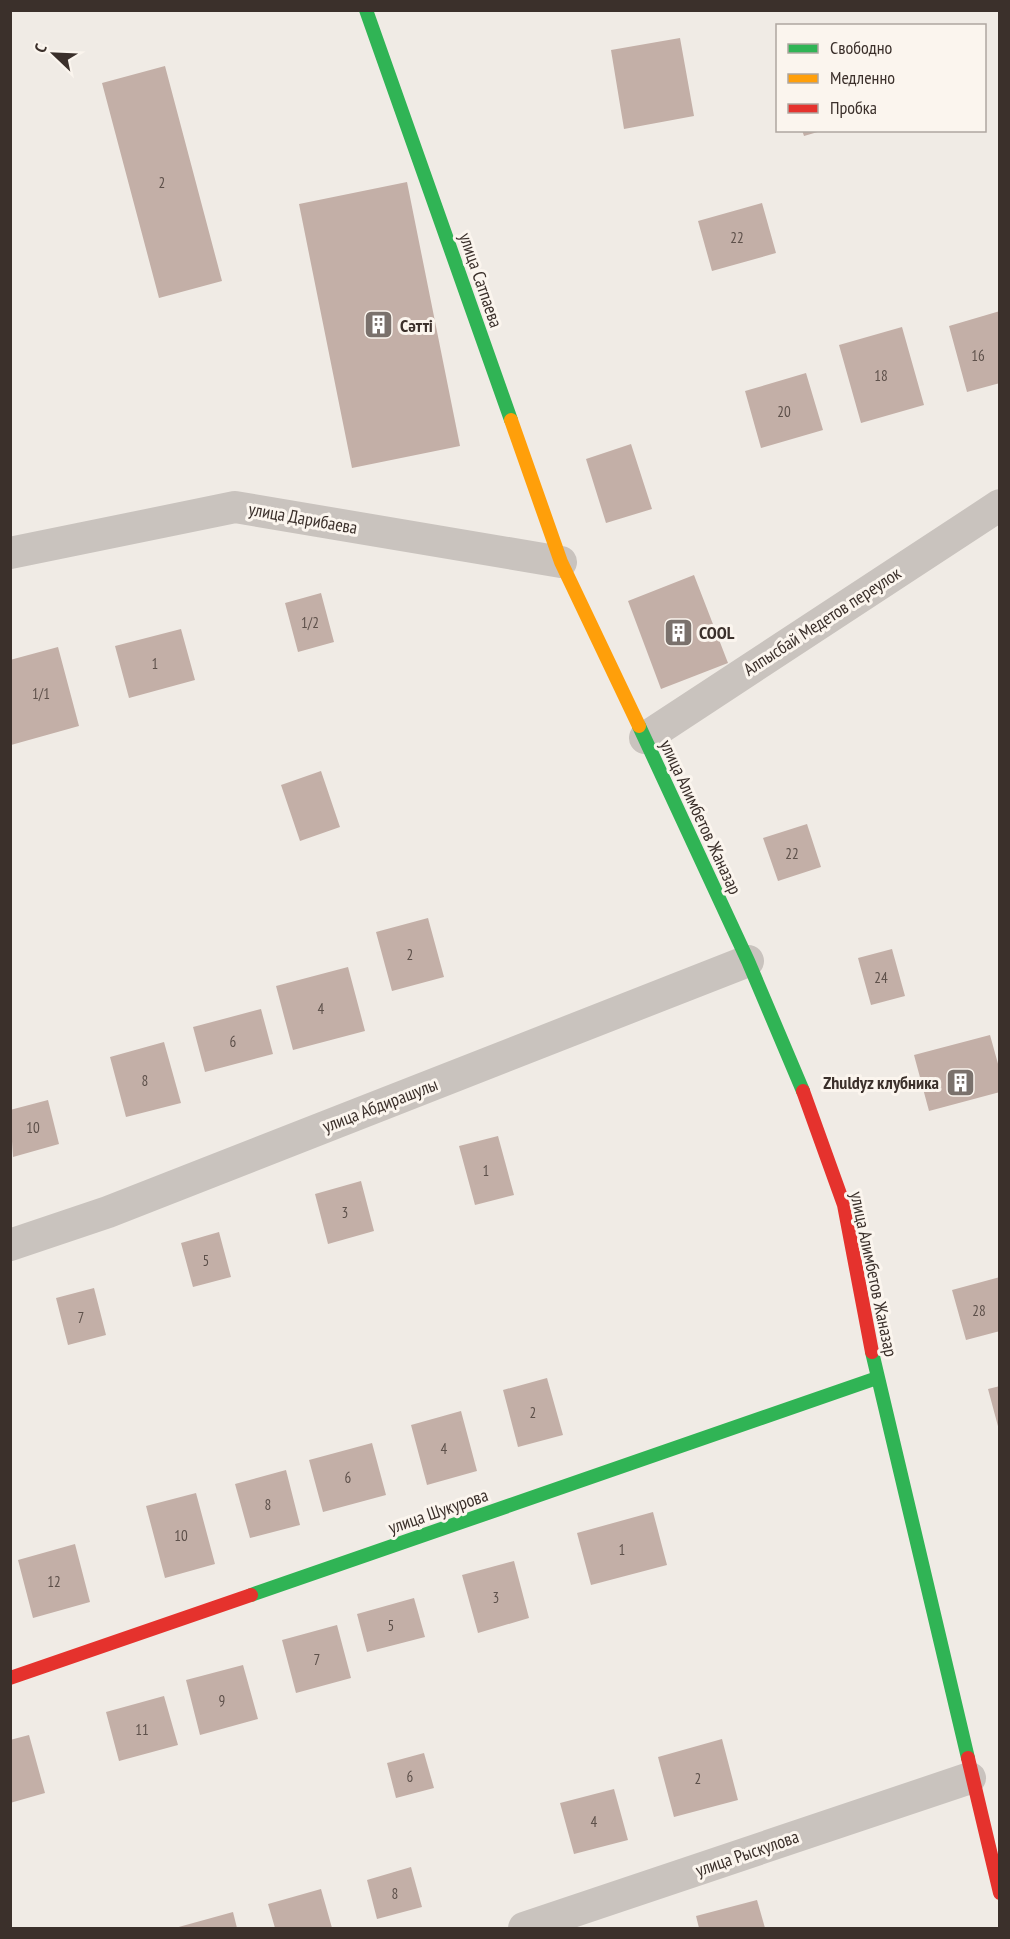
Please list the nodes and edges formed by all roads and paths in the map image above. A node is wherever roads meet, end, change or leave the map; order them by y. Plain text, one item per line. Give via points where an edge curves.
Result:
1 (366, 10) edge
2 (999, 505) edge
3 (10, 553) edge
4 (561, 562) junction
5 (645, 738) junction
6 (748, 961) junction
7 (10, 1245) edge
8 (877, 1378) junction
9 (10, 1678) edge
10 (970, 1778) junction
11 (999, 1893) edge
12 (524, 1929) edge

1 - 4 street, улица Сатпаева
2 - 5 street, Алпысбай Медетов переулок
3 - 4 street, улица Дарибаева via 235,507
4 - 5 street, улица Алимбетов Жаназар
5 - 6 street, улица Алимбетов Жаназар
6 - 7 street, улица Абдирашулы via 118,1208
6 - 8 street, улица Алимбетов Жаназар via 814,1118 843,1204
8 - 9 street, улица Шукурова
8 - 10 street, улица Алимбетов Жаназар
10 - 11 street, улица Алимбетов Жаназар
10 - 12 street, улица Рыскулова

